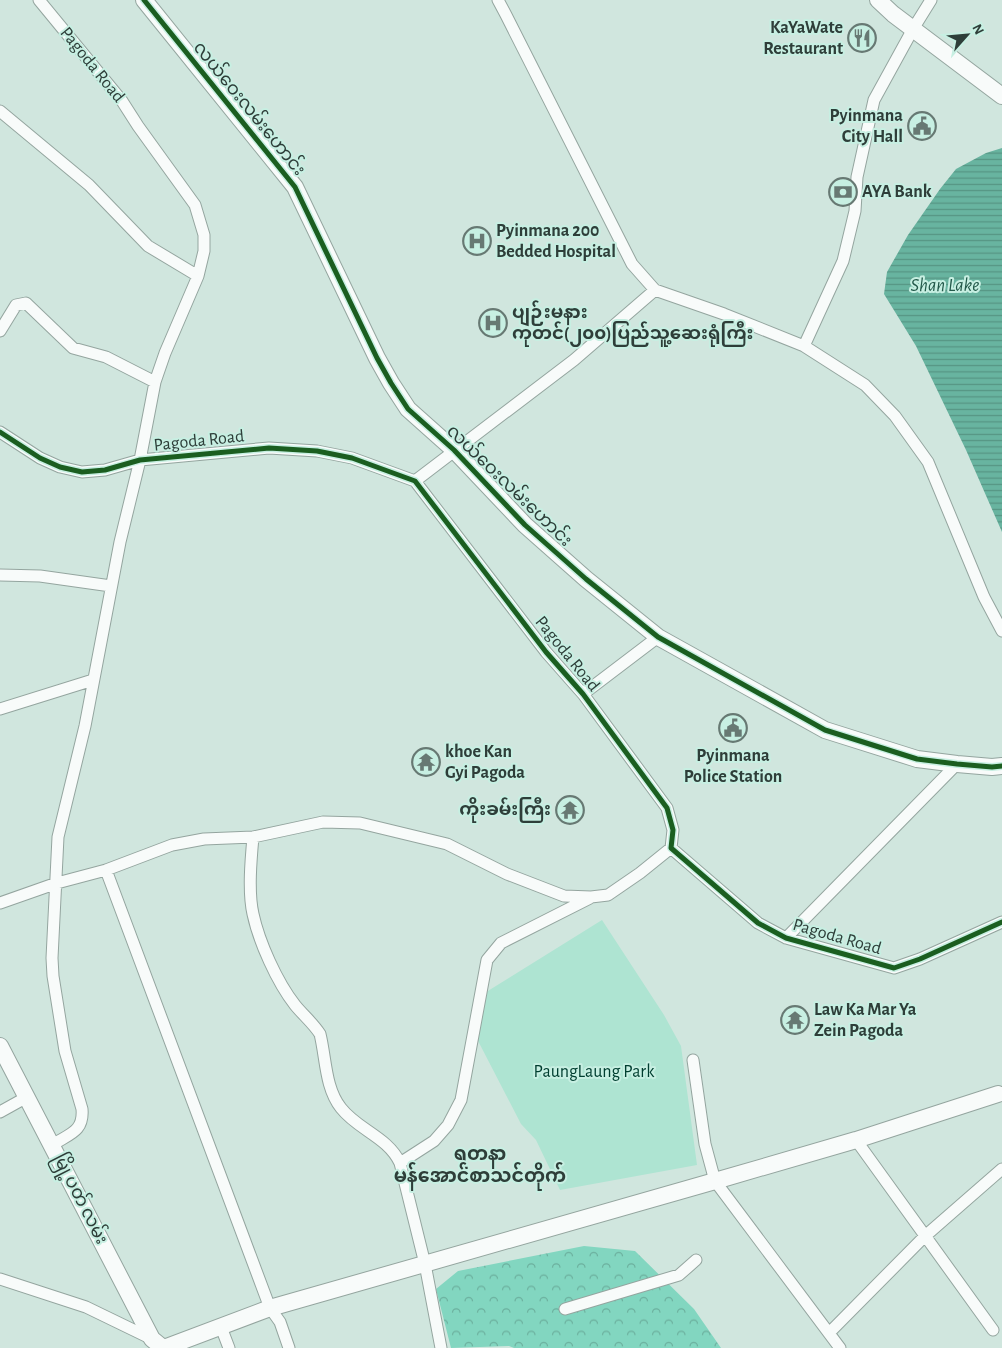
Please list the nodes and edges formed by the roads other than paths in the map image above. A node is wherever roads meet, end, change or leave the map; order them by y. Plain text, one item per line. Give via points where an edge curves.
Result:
1 (39, 0) edge
2 (144, 0) edge
3 (498, 0) edge
4 (878, 0) edge
5 (931, 0) edge
6 (913, 29) junction
7 (1002, 96) edge
8 (0, 111) edge
9 (198, 276) junction
10 (655, 290) junction
11 (0, 330) edge
12 (804, 346) junction
13 (155, 382) junction
14 (0, 432) edge
15 (454, 450) junction
16 (140, 460) junction
17 (415, 482) junction
18 (0, 575) edge
19 (111, 586) junction
20 (1002, 631) edge
21 (658, 637) junction
22 (93, 680) junction
23 (583, 694) junction
24 (0, 709) edge
25 (957, 764) junction
26 (1002, 766) edge
27 (253, 837) junction
28 (671, 848) junction
29 (106, 870) junction
30 (57, 883) junction
31 (590, 897) junction
32 (0, 903) edge
33 (1002, 922) edge
34 (786, 938) junction
35 (0, 1046) edge
36 (693, 1060) dead end
37 (1001, 1093) edge
38 (27, 1098) junction
39 (0, 1112) edge
40 (856, 1140) junction
41 (52, 1144) junction
42 (400, 1163) junction
43 (1002, 1169) edge
44 (715, 1181) junction
45 (924, 1237) junction
46 (696, 1260) dead end
47 (425, 1264) junction
48 (0, 1279) edge
49 (270, 1308) junction
50 (565, 1309) dead end
51 (222, 1327) junction
52 (993, 1330) dead end
53 (829, 1333) junction
54 (159, 1345) edge
55 (229, 1348) edge
56 (289, 1348) edge
57 (441, 1348) edge
58 (840, 1348) edge

1 - 9 street, Pagoda Road via 122,101 196,205 204,235
2 - 15 street, လယ်ဝေးလမ်းဟောင်း via 295,187 391,383 408,409
3 - 10 street via 632,264
4 - 6 street
5 - 6 street
6 - 7 street
6 - 12 street via 874,100 857,177 855,212 843,261
8 - 9 street via 89,185 148,246
9 - 13 street
10 - 12 street
10 - 15 street via 574,360
11 - 13 street via 16,305 26,303 73,348 106,357
12 - 20 street via 865,385 895,416 928,462 984,597
13 - 16 street
14 - 16 street, Pagoda Road via 40,458 82,472 105,470
15 - 17 street
15 - 21 street, လယ်ဝေးလမ်းဟောင်း via 525,525
16 - 17 street, Pagoda Road via 269,448 317,451 352,458
16 - 19 street
17 - 23 street, Pagoda Road via 546,652
18 - 19 street via 40,576
19 - 22 street
21 - 23 street
21 - 25 street, လယ်ဝေးလမ်းဟောင်း via 825,730 917,759
22 - 24 street
22 - 30 street via 58,837
23 - 28 street, Pagoda Road via 668,808 673,830
25 - 26 street, လယ်ဝေးလမ်းဟောင်း
25 - 34 street
27 - 29 street via 204,839 172,845
27 - 31 street via 324,822 360,823 447,844 507,874 564,896
27 - 42 street via 250,863 252,913 264,948 295,1005 320,1034 332,1091 340,1107 392,1148
28 - 31 street via 608,895
28 - 34 street, Pagoda Road via 758,923
29 - 30 street
29 - 49 street
30 - 32 street
30 - 41 street via 53,976 65,1052 83,1118 81,1125
31 - 42 street via 501,943 488,960 460,1100 448,1125 434,1141
33 - 34 street, Pagoda Road via 894,968
35 - 38 street, မြို့ပတ် လမ်း
36 - 44 street via 705,1144
37 - 40 street
38 - 39 street
38 - 41 street, မြို့ပတ် လမ်း
40 - 44 street
40 - 45 street
41 - 54 street, မြို့ပတ် လမ်း
42 - 47 street
43 - 45 street
44 - 47 street
44 - 53 street
45 - 52 street
45 - 53 street
46 - 50 street via 679,1275
47 - 49 street
47 - 57 street
48 - 54 street via 86,1307
49 - 51 street
49 - 56 street via 280,1322
51 - 54 street
51 - 55 street
53 - 58 street

